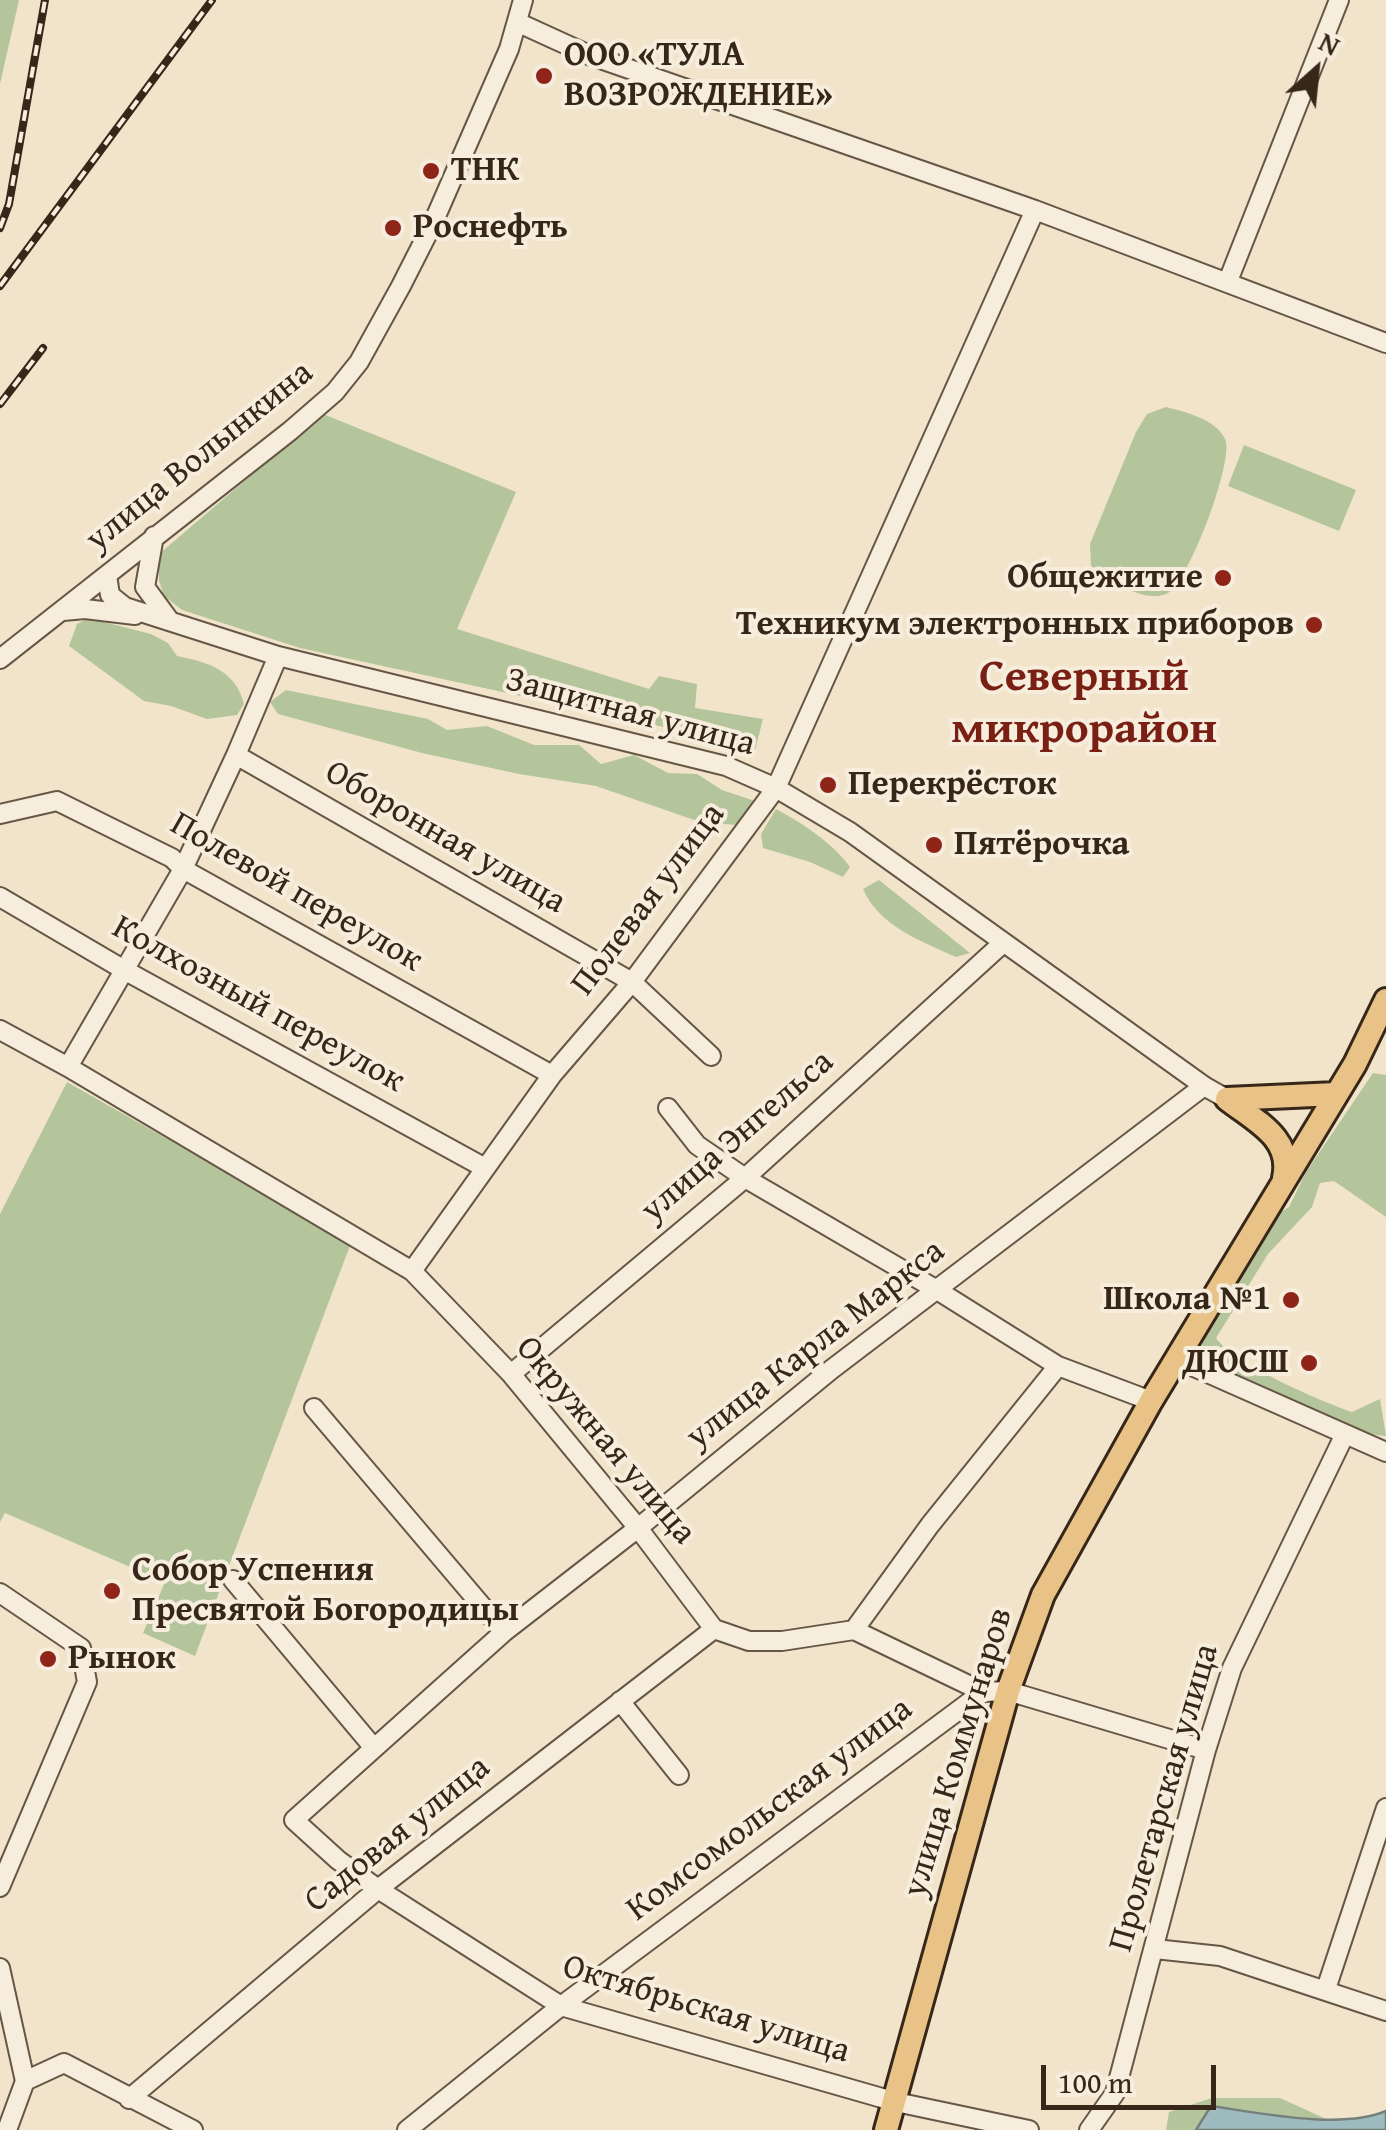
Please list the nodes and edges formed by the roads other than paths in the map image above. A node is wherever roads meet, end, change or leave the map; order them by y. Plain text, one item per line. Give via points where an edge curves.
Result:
1 (523, 0) edge
2 (1339, 0) edge
3 (519, 24) junction
4 (1035, 210) junction
5 (1228, 281) junction
6 (1386, 343) edge
7 (154, 536) junction
8 (112, 572) junction
9 (146, 587) junction
10 (63, 610) junction
11 (170, 621) junction
12 (278, 656) junction
13 (0, 659) edge
14 (236, 755) junction
15 (776, 788) junction
16 (0, 814) edge
17 (183, 869) junction
18 (0, 897) edge
19 (1003, 942) junction
20 (126, 972) junction
21 (632, 982) junction
22 (1386, 1000) edge
23 (0, 1030) edge
24 (710, 1056) dead end
25 (68, 1067) junction
26 (552, 1075) junction
27 (1204, 1086) junction
28 (1336, 1094) junction
29 (1269, 1097) junction
30 (1227, 1100) junction
31 (668, 1108) dead end
32 (1310, 1137) junction
33 (1277, 1138) junction
34 (486, 1168) junction
35 (745, 1178) junction
36 (1284, 1181) junction
37 (412, 1272) junction
38 (937, 1290) junction
39 (1176, 1360) junction
40 (1058, 1366) junction
41 (510, 1374) junction
42 (1151, 1401) junction
43 (314, 1408) dead end
44 (1346, 1434) junction
45 (1386, 1452) edge
46 (638, 1528) junction
47 (233, 1580) dead end
48 (0, 1594) edge
49 (714, 1628) junction
50 (854, 1630) junction
51 (504, 1632) junction
52 (1008, 1691) junction
53 (983, 1692) junction
54 (620, 1701) junction
55 (374, 1748) junction
56 (1206, 1750) junction
57 (678, 1775) dead end
58 (1386, 1808) edge
59 (294, 1820) joint
60 (0, 1887) edge
61 (378, 1889) junction
62 (1156, 1949) junction
63 (0, 1968) edge
64 (1326, 1989) junction
65 (561, 2006) junction
66 (1386, 2011) edge
67 (24, 2081) junction
68 (129, 2099) junction
69 (896, 2102) junction
70 (7, 2130) edge
71 (193, 2130) edge
72 (408, 2130) edge
73 (886, 2130) edge
74 (1029, 2130) edge
75 (1089, 2130) edge

1 - 3 street, улица Волынкина
2 - 5 street
3 - 4 street via 589,56
3 - 7 street, улица Волынкина via 433,224 359,362 290,432
4 - 5 street
4 - 15 street, Полевая улица
5 - 6 street
7 - 8 street, улица Волынкина
7 - 9 street
8 - 9 street
8 - 10 street, улица Волынкина
8 - 11 street via 110,595 125,607
9 - 11 street
10 - 11 street
10 - 13 street, улица Волынкина
11 - 12 street, Защитная улица
12 - 14 street
12 - 15 street, Защитная улица via 726,766
14 - 17 street
14 - 21 street, Оборонная улица
15 - 19 street, Защитная улица via 850,832
15 - 21 street, Полевая улица
16 - 17 street, Полевой переулок via 57,801
17 - 20 street
17 - 26 street, Полевой переулок
18 - 20 street, Колхозный переулок
19 - 27 street, Защитная улица
19 - 35 street, улица Энгельса
20 - 25 street
20 - 34 street, Колхозный переулок
21 - 24 street, Оборонная улица
21 - 26 street, Полевая улица
22 - 28 main road, улица Коммунаров
23 - 25 street, Окружная улица
25 - 37 street, Окружная улица
26 - 34 street, Полевая улица
27 - 30 street, Защитная улица
27 - 38 street, улица Карла Маркса
28 - 29 main road
28 - 32 main road, улица Коммунаров
29 - 30 main road
29 - 32 main road via 1300,1110
30 - 33 main road
31 - 35 street via 697,1145
32 - 33 main road
32 - 36 main road, улица Коммунаров
33 - 36 main road via 1286,1155
34 - 37 street, Полевая улица
35 - 38 street
35 - 41 street, улица Энгельса
36 - 39 main road, улица Коммунаров
37 - 41 street, Окружная улица
38 - 40 street
38 - 46 street, улица Карла Маркса
39 - 42 main road, улица Коммунаров
39 - 44 street
40 - 42 street
40 - 50 street
41 - 46 street, Окружная улица
42 - 52 main road, улица Коммунаров via 1043,1595
43 - 51 street
44 - 45 street
44 - 56 street, Пролетарская улица via 1232,1668
46 - 49 street, Окружная улица
46 - 51 street, улица Карла Маркса
47 - 55 street
48 - 60 street via 81,1648 87,1682
49 - 50 street via 749,1641
49 - 54 street, Садовая улица
50 - 53 street
51 - 55 street, улица Карла Маркса
52 - 53 street
52 - 56 street
52 - 69 main road, улица Коммунаров
53 - 65 street, Комсомольская улица
54 - 57 street
54 - 61 street, Садовая улица
55 - 59 street, улица Карла Маркса
56 - 62 street, Пролетарская улица
58 - 64 street
59 - 61 street, Октябрьская улица
61 - 65 street, Октябрьская улица
61 - 68 street, Садовая улица
62 - 64 street via 1220,1956
62 - 75 street, Пролетарская улица via 1114,2093
63 - 67 street
64 - 66 street
65 - 69 street, Октябрьская улица
65 - 72 street, Комсомольская улица
67 - 68 street via 64,2064
67 - 70 street
68 - 71 street
69 - 73 main road, улица Коммунаров
69 - 74 street, Октябрьская улица

